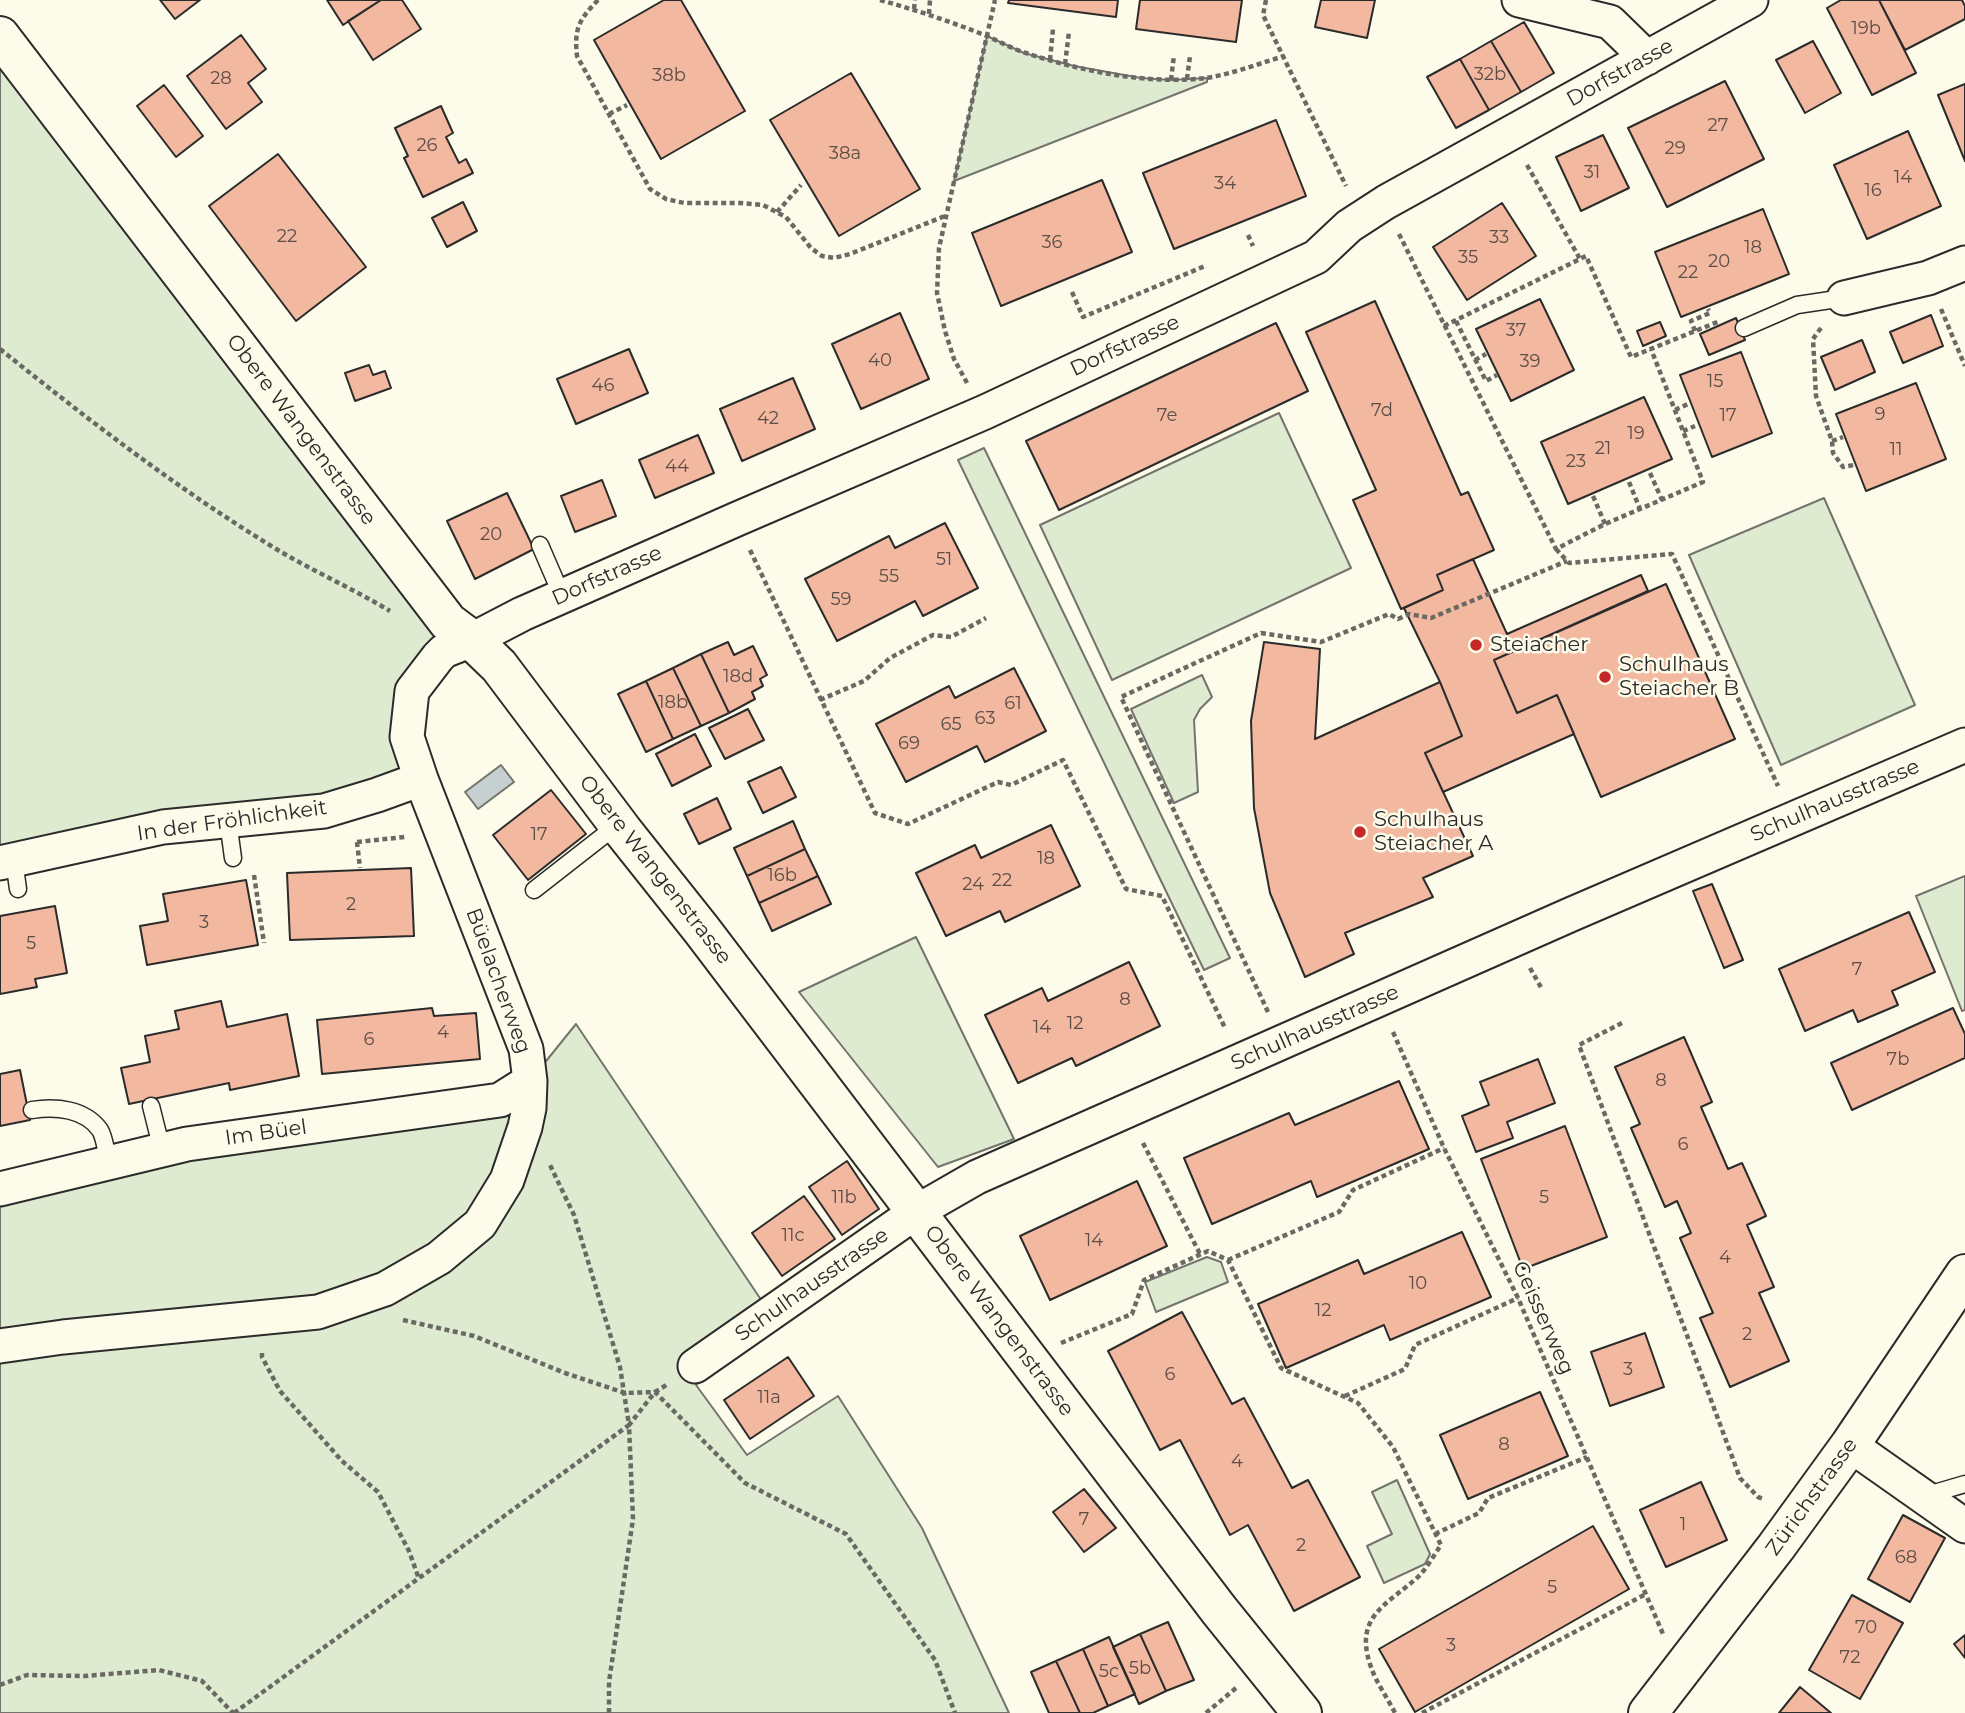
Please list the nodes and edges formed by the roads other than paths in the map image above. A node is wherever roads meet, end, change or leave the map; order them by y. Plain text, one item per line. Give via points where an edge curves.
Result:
1 (1519, 0) edge
2 (1751, 0) edge
3 (0, 36) edge
4 (1647, 58) junction
5 (1965, 263) edge
6 (1844, 298) joint
7 (1744, 328) dead end
8 (540, 545) dead end
9 (562, 596) junction
10 (458, 645) junction
11 (1965, 745) edge
12 (421, 779) junction
13 (228, 821) junction
14 (620, 826) junction
15 (233, 858) dead end
16 (10, 871) edge
17 (534, 890) dead end
18 (530, 1081) junction
19 (151, 1106) dead end
20 (32, 1110) dead end
21 (162, 1150) junction
22 (109, 1163) junction
23 (0, 1189) edge
24 (916, 1212) junction
25 (1965, 1274) edge
26 (0, 1346) edge
27 (695, 1366) road end
28 (1850, 1445) junction
29 (1965, 1484) edge
30 (1924, 1496) junction
31 (1965, 1526) edge
32 (1302, 1713) edge
33 (1648, 1713) edge

1 - 4 street via 1610,22
2 - 4 street, Dorfstrasse
3 - 10 street, Obere Wangenstrasse via 448,622
4 - 9 street, Dorfstrasse via 1386,202 1349,226 1316,257 985,412
5 - 6 street via 1928,278
6 - 7 lane via 1797,305
8 - 9 lane
9 - 10 street, Dorfstrasse
10 - 12 street, Büelacherweg via 438,657 412,691 407,737
10 - 14 street, Obere Wangenstrasse via 499,666
11 - 24 street, Schulhausstrasse via 977,1177
12 - 13 street, In der Fröhlichkeit via 324,811
12 - 18 street, Büelacherweg via 526,1048
13 - 15 lane
13 - 16 street, In der Fröhlichkeit via 163,827
14 - 17 lane
14 - 24 street, Obere Wangenstrasse
18 - 21 street, Im Büel via 500,1100
18 - 26 street, Büelacherweg via 525,1127 507,1180 480,1224 439,1258 385,1289 318,1312
19 - 21 lane
20 - 22 lane via 67,1110 84,1116 101,1131
21 - 22 street, Im Büel
22 - 23 street, Im Büel
24 - 27 street, Schulhausstrasse
24 - 32 street, Obere Wangenstrasse
25 - 28 street, Zürichstrasse
28 - 30 street
28 - 33 street, Zürichstrasse
29 - 30 lane
30 - 31 street

